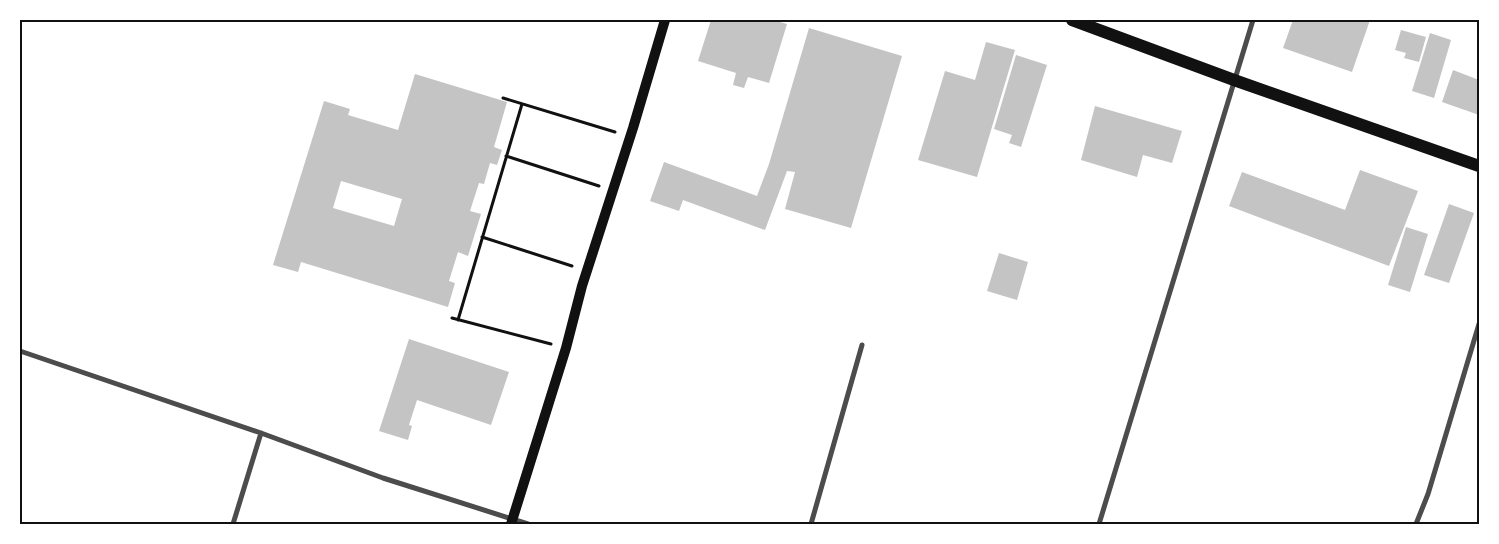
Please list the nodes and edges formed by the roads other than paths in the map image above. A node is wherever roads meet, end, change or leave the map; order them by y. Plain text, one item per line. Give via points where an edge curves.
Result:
1 (665, 20) edge
2 (1072, 20) edge
3 (1253, 20) edge
4 (1234, 80) junction
5 (1479, 166) edge
6 (1479, 324) edge
7 (862, 345) dead end
8 (20, 351) edge
9 (261, 433) junction
10 (512, 521) edge
11 (233, 524) edge
12 (528, 524) edge
13 (811, 524) edge
14 (1099, 524) edge
15 (1416, 524) edge

1 - 10 main road
2 - 4 main road
3 - 4 street
4 - 5 main road
4 - 14 street
6 - 15 street
7 - 13 street
8 - 9 street
9 - 10 street
9 - 11 street
10 - 12 street

